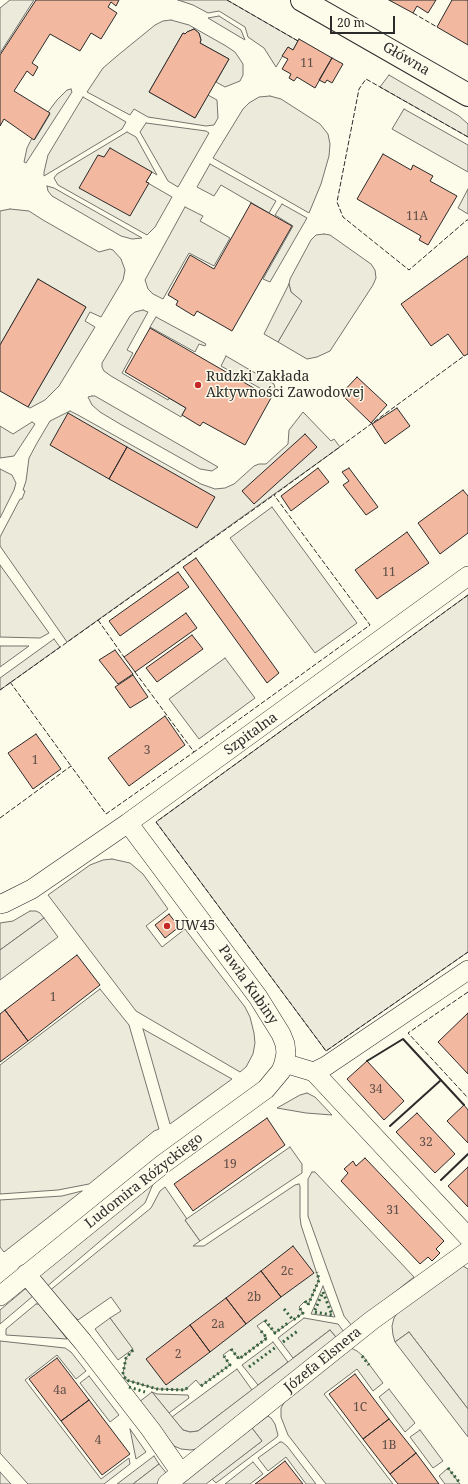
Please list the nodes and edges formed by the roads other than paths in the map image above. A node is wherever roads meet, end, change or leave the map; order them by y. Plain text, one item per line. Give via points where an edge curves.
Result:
1 (302, 0) edge
2 (468, 95) edge
3 (468, 576) edge
4 (128, 823) junction
5 (0, 904) edge
6 (468, 970) edge
7 (284, 1063) junction
8 (314, 1072) junction
9 (468, 1237) edge
10 (468, 1251) edge
11 (26, 1274) junction
12 (0, 1296) edge
13 (174, 1478) edge

1 - 2 street, Główna
3 - 4 street, Szpitalna
4 - 5 street, Szpitalna via 32,889
4 - 7 street, Pawła Kubiny via 258,996 285,1044
6 - 8 street
7 - 8 street
7 - 11 street, Ludomira Różyckiego via 266,1088 162,1164
8 - 9 street
10 - 13 street, Józefa Elsnera via 371,1321
11 - 12 street, Ludomira Różyckiego
11 - 13 street, Józefa Elsnera via 151,1430

